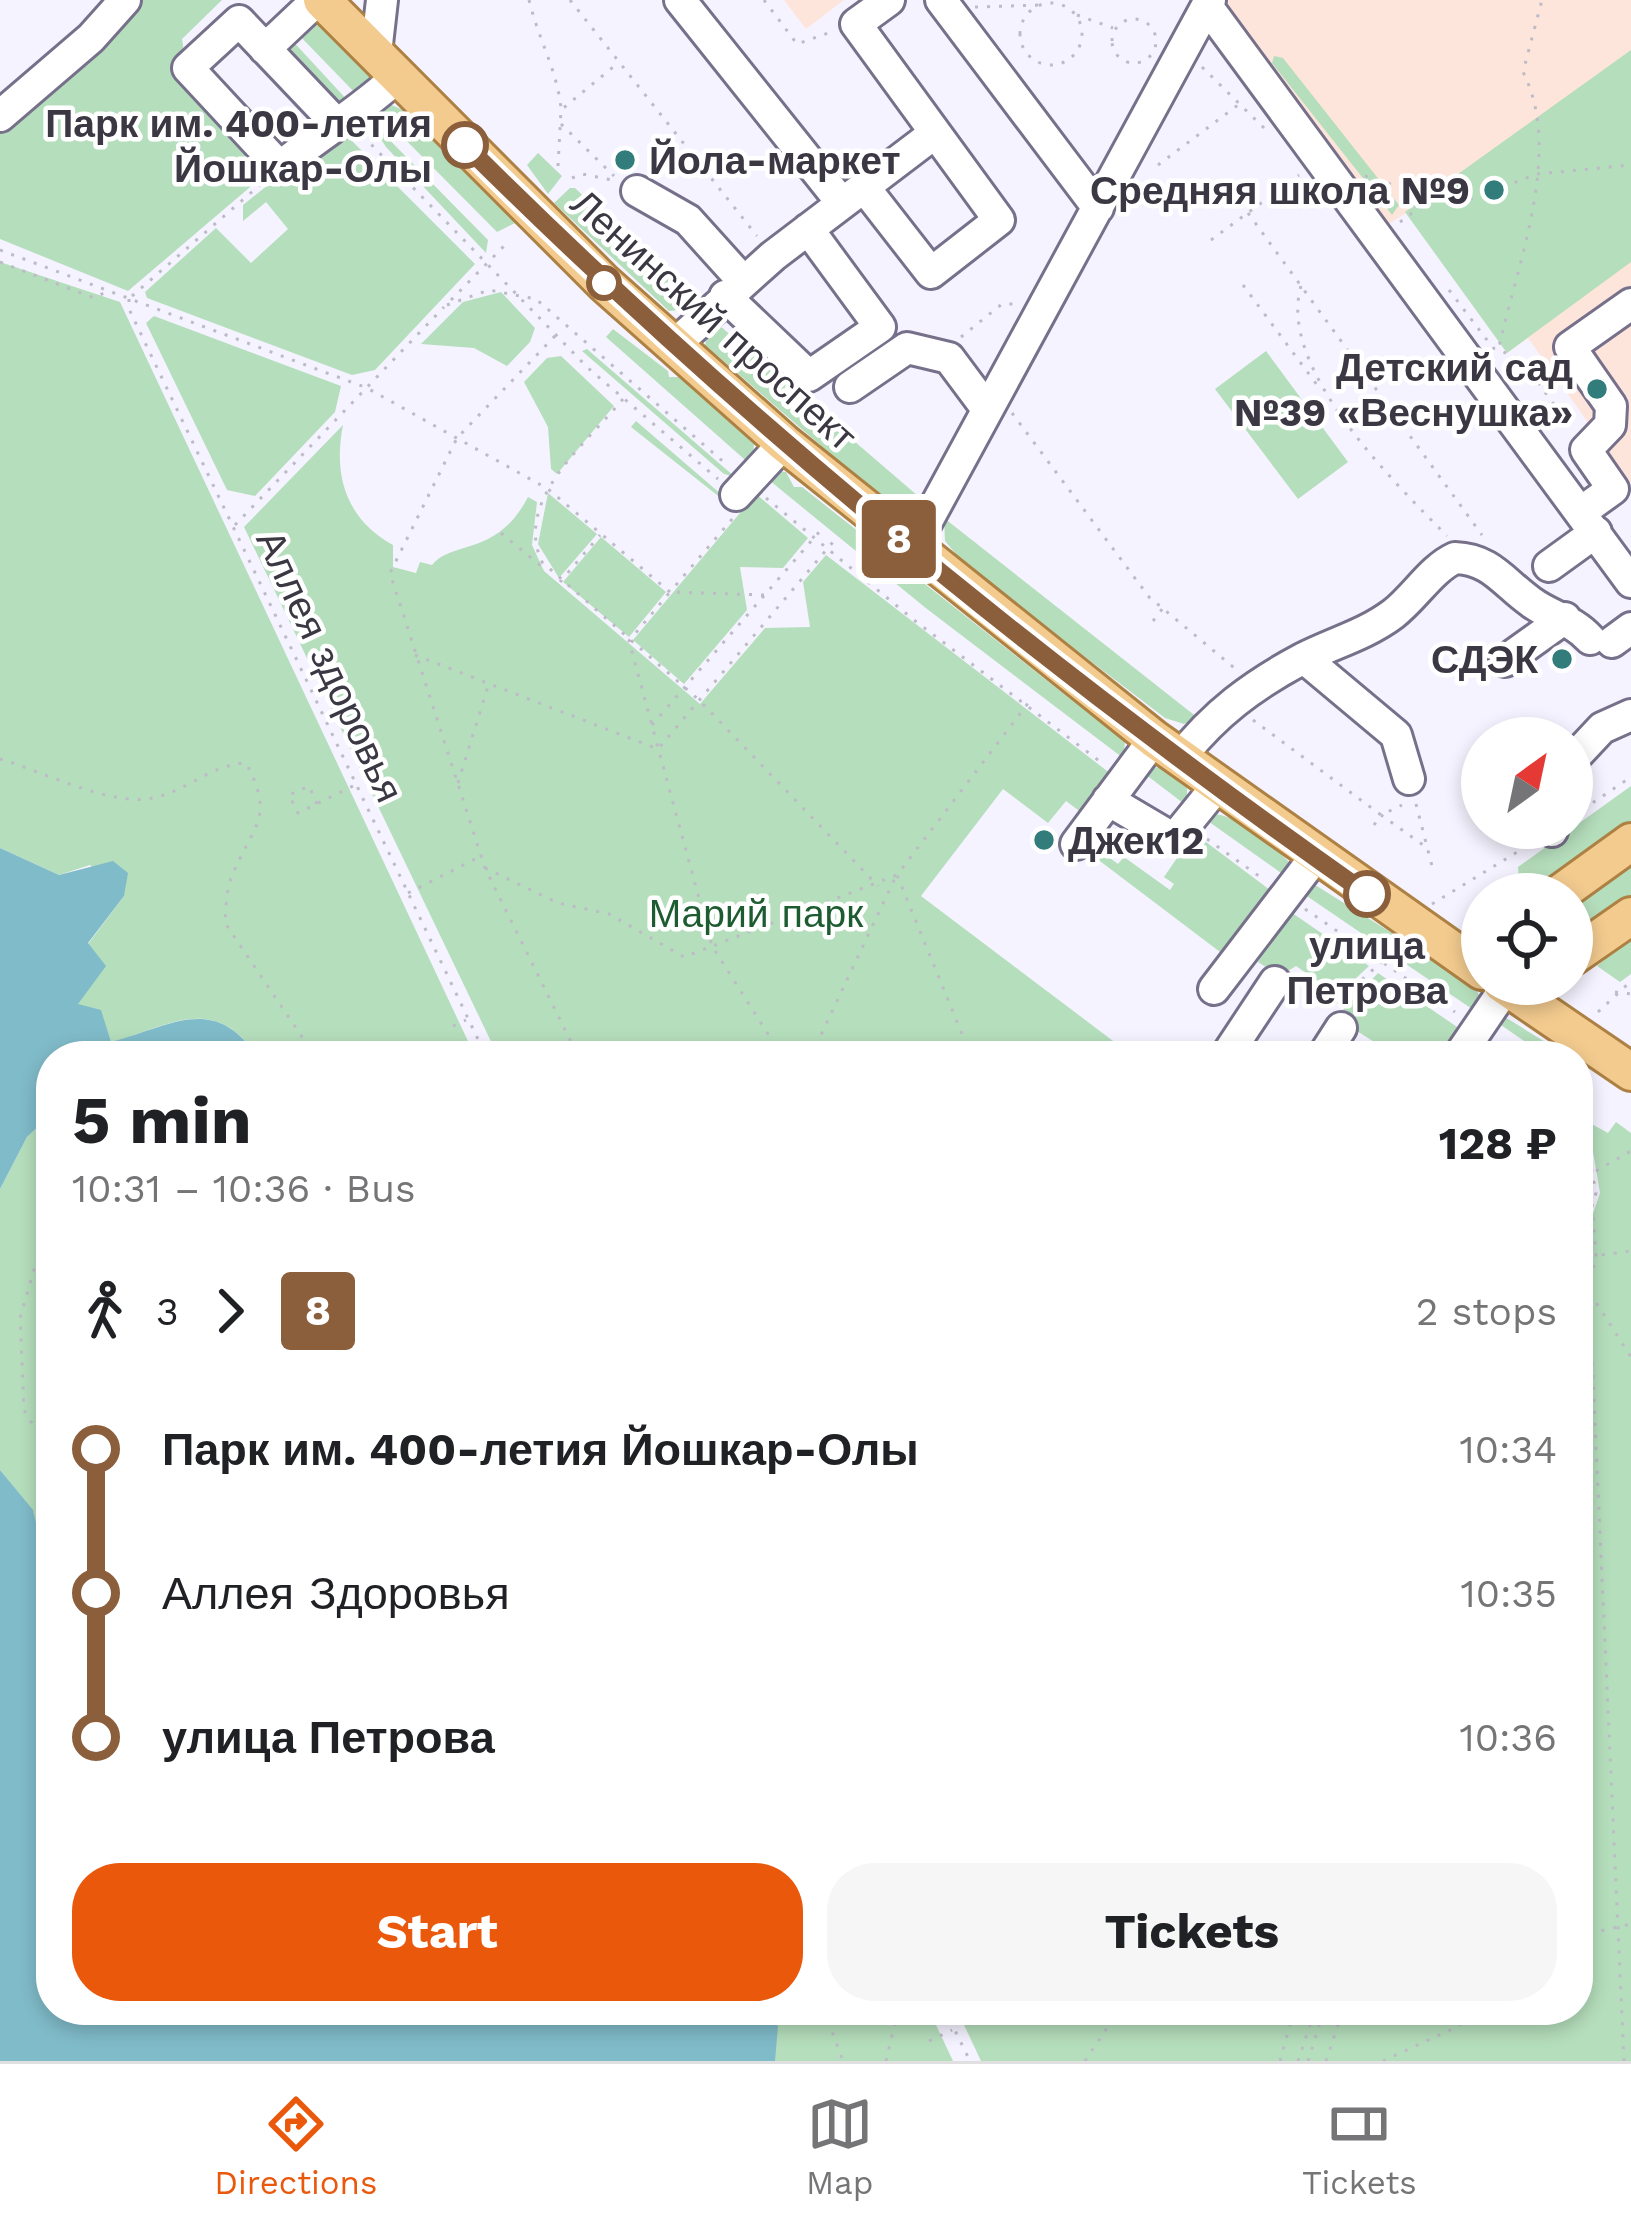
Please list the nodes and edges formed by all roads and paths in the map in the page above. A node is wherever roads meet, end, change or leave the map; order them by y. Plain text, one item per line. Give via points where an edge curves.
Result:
1 (125, 0) edge
2 (320, 0) edge
3 (382, 0) edge
4 (529, 0) edge
5 (570, 0) edge
6 (680, 0) edge
7 (889, 0) edge
8 (941, 0) edge
9 (1542, 0) edge
10 (1208, 3) edge
11 (1076, 14) junction
12 (1114, 28) junction
13 (265, 49) junction
14 (619, 63) junction
15 (387, 65) junction
16 (1240, 104) dead end
17 (561, 110) junction
18 (0, 116) edge
19 (340, 120) junction
20 (560, 123) junction
21 (935, 133) junction
22 (1158, 165) dead end
23 (1631, 165) edge
24 (558, 166) dead end
25 (280, 167) junction
26 (1330, 171) junction
27 (1537, 174) junction
28 (572, 178) dead end
29 (637, 191) dead end
30 (853, 195) junction
31 (1434, 198) junction
32 (1098, 208) junction
33 (1248, 213) junction
34 (808, 229) junction
35 (1379, 237) junction
36 (1211, 240) dead end
37 (504, 246) dead end
38 (0, 250) edge
39 (773, 256) junction
40 (0, 262) edge
41 (486, 265) junction
42 (1439, 277) dead end
43 (1243, 285) dead end
44 (1301, 286) junction
45 (734, 289) junction
46 (510, 290) junction
47 (108, 291) junction
48 (130, 299) junction
49 (1046, 303) junction
50 (447, 304) junction
51 (1631, 304) edge
52 (555, 336) junction
53 (952, 344) dead end
54 (673, 346) junction
55 (1483, 356) junction
56 (850, 387) dead end
57 (367, 388) junction
58 (1321, 391) junction
59 (623, 399) junction
60 (998, 408) junction
61 (458, 439) junction
62 (784, 443) junction
63 (1586, 449) junction
64 (548, 489) junction
65 (747, 489) junction
66 (1588, 522) junction
67 (234, 527) junction
68 (820, 531) dead end
69 (501, 533) dead end
70 (601, 534) junction
71 (814, 538) junction
72 (833, 542) dead end
73 (827, 549) junction
74 (912, 549) junction
75 (1482, 555) junction
76 (1549, 566) dead end
77 (552, 575) junction
78 (560, 582) junction
79 (1631, 582) edge
80 (670, 592) junction
81 (879, 592) dead end
82 (764, 595) junction
83 (1162, 608) junction
84 (750, 612) junction
85 (1565, 618) junction
86 (1154, 621) dead end
87 (764, 623) junction
88 (1611, 636) edge
89 (629, 641) junction
90 (415, 655) junction
91 (1304, 658) junction
92 (1505, 661) dead end
93 (489, 683) junction
94 (1256, 687) junction
95 (685, 688) junction
96 (1032, 698) dead end
97 (699, 700) junction
98 (1631, 715) edge
99 (1252, 720) dead end
100 (652, 726) junction
101 (1593, 737) edge
102 (658, 748) junction
103 (1167, 748) junction
104 (0, 759) edge
105 (1631, 777) edge
106 (1409, 779) dead end
107 (357, 784) junction
108 (458, 784) junction
109 (1217, 786) junction
110 (1108, 800) junction
111 (1593, 802) edge
112 (317, 804) junction
113 (1381, 814) junction
114 (1374, 825) dead end
115 (1631, 842) edge
116 (1076, 844) dead end
117 (1427, 848) junction
118 (1520, 849) edge
119 (481, 856) junction
120 (1315, 857) junction
121 (1432, 866) dead end
122 (485, 868) junction
123 (1588, 873) edge
124 (897, 875) junction
125 (878, 886) junction
126 (408, 893) junction
127 (1426, 908) dead end
128 (1631, 916) edge
129 (1405, 940) dead end
130 (1593, 943) edge
131 (712, 946) junction
132 (1461, 951) edge
133 (1631, 981) edge
134 (1275, 982) dead end
135 (1214, 989) dead end
136 (1614, 992) junction
137 (1631, 994) edge
138 (1486, 1005) edge
139 (1539, 1005) edge
140 (1598, 1012) dead end
141 (468, 1019) junction
142 (1332, 1021) joint
143 (453, 1026) dead end
144 (305, 1041) edge
145 (479, 1041) edge
146 (571, 1041) edge
147 (772, 1041) edge
148 (818, 1041) edge
149 (965, 1041) edge
150 (1236, 1041) edge
151 (1327, 1041) edge
152 (1467, 1041) edge
153 (1589, 1041) edge
154 (1593, 1044) edge
155 (1631, 1072) edge
156 (1631, 1151) edge
157 (1593, 1163) edge
158 (1595, 1172) junction
159 (1593, 1198) edge
160 (1593, 1226) edge
161 (1631, 1251) edge
162 (1595, 1256) junction
163 (36, 1263) edge
164 (1593, 1268) edge
165 (1593, 1298) edge
166 (1631, 1357) edge
167 (1593, 1380) edge
168 (36, 1430) edge
169 (1631, 1924) edge
170 (1618, 1928) junction
171 (1593, 1933) edge
172 (830, 2025) edge
173 (894, 2025) edge
174 (952, 2025) edge
175 (1109, 2025) edge
176 (1290, 2025) edge
177 (1310, 2025) edge
178 (1319, 2025) edge
179 (1338, 2025) edge
180 (1460, 2025) edge
181 (954, 2029) junction
182 (928, 2041) dead end
183 (843, 2061) edge
184 (886, 2061) edge
185 (970, 2061) edge
186 (1085, 2061) edge
187 (1280, 2061) edge
188 (1298, 2061) edge
189 (1307, 2061) edge
190 (1326, 2061) edge
191 (1384, 2061) edge
192 (1624, 2061) edge

1 - 18 street
2 - 13 street
2 - 15 main road, Ленинский проспект
3 - 15 street
4 - 17 path via 557,74
5 - 14 path
6 - 30 street
7 - 21 street via 856,24
8 - 32 street
9 - 27 path via 1522,71 1536,97
10 - 26 street
10 - 32 street
11 - 11 path via 1053,3 1029,12 1019,36 1023,49 1043,65 1068,61 1082,39
11 - 12 path
12 - 12 path via 1116,55 1128,63 1153,53 1151,26 1125,19
13 - 19 street
13 - 25 street via 238,22 188,68
14 - 17 path
14 - 39 path
15 - 19 street via 365,107
15 - 54 main road, Ленинский проспект
16 - 22 path
17 - 20 path
19 - 25 street
19 - 41 path
20 - 24 path
20 - 28 path via 620,181
21 - 30 street
21 - 30 street via 1000,220 931,274
23 - 27 path
25 - 48 path
26 - 31 path
26 - 33 path via 1306,171
26 - 35 street
27 - 31 path via 1470,200
27 - 55 path via 1500,343
29 - 45 street via 688,220
30 - 34 street
31 - 35 path
32 - 49 street
33 - 36 path
33 - 44 path
34 - 39 street
34 - 45 street via 880,327 809,376
35 - 55 street
37 - 41 path
38 - 47 path
39 - 45 street
40 - 47 path via 94,298
41 - 46 path
41 - 50 path
42 - 55 path
43 - 58 path
44 - 58 path via 1295,308
44 - 75 path
45 - 54 street
46 - 50 path
46 - 52 path
46 - 65 path via 546,305
47 - 48 path
48 - 57 path
48 - 67 path, Аллея здоровья
49 - 53 path via 1002,304
49 - 60 street
50 - 57 path
51 - 63 street via 1570,347 1611,406 1610,425
52 - 59 path
52 - 61 path
54 - 62 main road, Ленинский проспект
55 - 63 path via 1521,358
55 - 66 street
56 - 60 street via 907,348 949,358
57 - 61 path
57 - 67 path
58 - 75 path
59 - 64 path
59 - 65 path
60 - 74 street
60 - 83 path
61 - 64 path
61 - 90 path via 390,573
62 - 65 street
62 - 74 main road, Ленинский проспект
63 - 66 street via 1613,488
64 - 70 path
64 - 77 path via 534,538
65 - 71 path
65 - 80 path
66 - 76 street
66 - 79 street
67 - 107 path, Аллея здоровья
68 - 71 path
69 - 77 path
70 - 78 path
70 - 80 path
71 - 73 path
71 - 82 path
72 - 73 path
73 - 81 path
73 - 87 path
74 - 103 main road, Ленинский проспект
75 - 85 street via 1532,603
75 - 91 street via 1443,563 1397,611
77 - 78 path
78 - 89 path
80 - 82 path
80 - 89 path
82 - 84 path
83 - 86 path
83 - 94 path
84 - 87 path
84 - 95 path
85 - 88 street
85 - 92 street
87 - 97 path
89 - 95 path
89 - 100 path
90 - 93 path
90 - 108 path
91 - 94 street
91 - 106 street via 1396,735
93 - 102 path
93 - 108 path
94 - 103 street
95 - 97 path
95 - 100 path
96 - 124 path
97 - 102 path
97 - 125 path
98 - 101 street
99 - 113 path
100 - 102 path
102 - 131 path
103 - 109 main road, Ленинский проспект
103 - 110 street
104 - 144 path via 100,794 146,800 186,790 224,763 246,763 263,794 258,830 230,878 225,922
105 - 111 path
107 - 112 path
107 - 126 path, Аллея здоровья
108 - 119 path
109 - 110 street via 1174,839
109 - 120 main road, Ленинский проспект
110 - 116 street
112 - 112 path via 298,813 289,795 309,785
113 - 114 path
113 - 117 path
113 - 117 path via 1414,799
115 - 123 main road
117 - 121 path
118 - 127 path
119 - 122 path
119 - 126 path
120 - 132 main road, Ленинский проспект
120 - 135 street
122 - 131 path via 558,903 609,914 684,957
122 - 146 path
124 - 125 path
124 - 148 path
124 - 149 path
125 - 131 path
126 - 141 path, Аллея здоровья
128 - 130 main road
129 - 142 path
131 - 147 path
133 - 136 path
134 - 150 street
136 - 137 path
136 - 140 path
138 - 152 street
139 - 153 main road, Ленинский проспект
141 - 143 path
141 - 145 path, Аллея здоровья
142 - 151 street
154 - 155 main road, Ленинский проспект
156 - 158 path
157 - 158 path
158 - 159 path
160 - 162 path
161 - 162 path
162 - 164 path
163 - 168 path via 20,1318 24,1410
165 - 166 path
167 - 170 path
169 - 170 path
170 - 171 path
170 - 192 path
172 - 183 path
173 - 184 path
174 - 181 path
175 - 186 path
176 - 187 path
177 - 188 path
178 - 189 path
179 - 190 path
180 - 191 path
181 - 182 path
181 - 185 path

